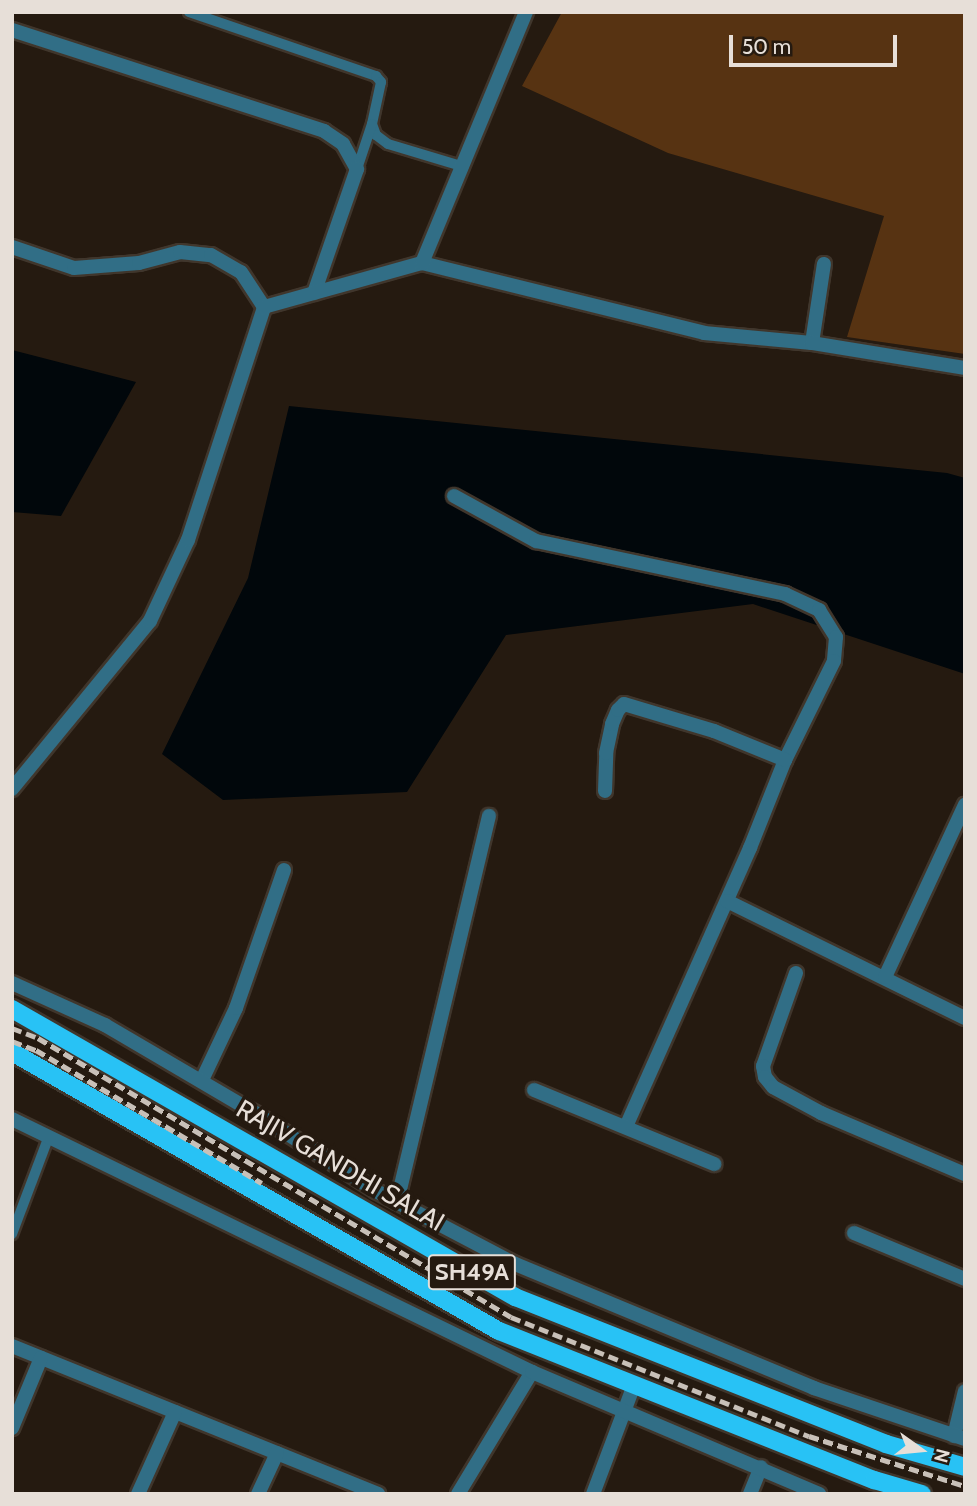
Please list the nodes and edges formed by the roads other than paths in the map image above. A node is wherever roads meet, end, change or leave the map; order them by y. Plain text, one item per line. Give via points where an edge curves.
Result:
1 (189, 12) edge
2 (526, 12) edge
3 (12, 30) edge
4 (372, 124) junction
5 (464, 167) junction
6 (357, 169) junction
7 (12, 247) edge
8 (422, 263) junction
9 (824, 264) dead end
10 (314, 293) junction
11 (264, 307) junction
12 (812, 343) junction
13 (965, 368) edge
14 (454, 496) dead end
15 (785, 760) junction
16 (12, 789) edge
17 (605, 791) dead end
18 (965, 805) edge
19 (489, 816) dead end
20 (284, 870) dead end
21 (727, 901) junction
22 (796, 973) dead end
23 (885, 977) junction
24 (12, 983) edge
25 (12, 1009) edge
26 (965, 1018) edge
27 (12, 1052) edge
28 (202, 1080) junction
29 (534, 1090) dead end
30 (12, 1119) edge
31 (626, 1127) junction
32 (49, 1136) junction
33 (714, 1164) dead end
34 (965, 1174) edge
35 (397, 1202) junction
36 (854, 1233) dead end
37 (12, 1234) edge
38 (965, 1279) edge
39 (12, 1346) edge
40 (41, 1358) junction
41 (532, 1372) junction
42 (634, 1385) junction
43 (965, 1391) edge
44 (175, 1412) junction
45 (623, 1413) junction
46 (12, 1428) edge
47 (959, 1437) edge
48 (277, 1453) junction
49 (761, 1467) junction
50 (965, 1467) edge
51 (375, 1493) edge
52 (138, 1494) edge
53 (258, 1494) edge
54 (458, 1494) edge
55 (593, 1494) edge
56 (750, 1494) edge
57 (820, 1494) edge
58 (922, 1494) edge

1 - 4 lane via 376,76 381,82
2 - 5 street
3 - 6 street via 324,131 343,144
4 - 5 lane via 376,135 388,144
4 - 6 lane
5 - 8 street
6 - 10 street
7 - 11 street via 74,268 139,263 180,252 211,255 241,271
8 - 10 street
8 - 12 street via 704,333
9 - 12 street
10 - 11 street
11 - 16 street via 188,540 150,621
12 - 13 street
14 - 15 street via 536,541 785,594 819,610 836,637 834,661
15 - 17 street via 714,731 624,704 612,724
15 - 21 street
18 - 23 street
19 - 35 street
20 - 28 street via 236,1008
21 - 23 street
21 - 31 street
22 - 34 street via 763,1066 773,1087 821,1113
23 - 26 street
24 - 28 street via 105,1025
25 - 50 main road, RAJIV GANDHI SALAI / SH49A via 515,1297 886,1444
27 - 42 main road, SH49A via 499,1331
28 - 35 street
29 - 31 street
30 - 32 street
31 - 33 street
32 - 37 lane
32 - 41 street
35 - 47 street via 515,1265 814,1388
36 - 38 street
39 - 40 street
40 - 44 street
40 - 46 street
41 - 45 street
41 - 54 street
42 - 45 street
42 - 58 main road, SH49A via 874,1480
43 - 47 street
44 - 48 street
44 - 52 street
45 - 49 street
45 - 55 street
48 - 51 street
48 - 53 street
49 - 56 street
49 - 57 street

